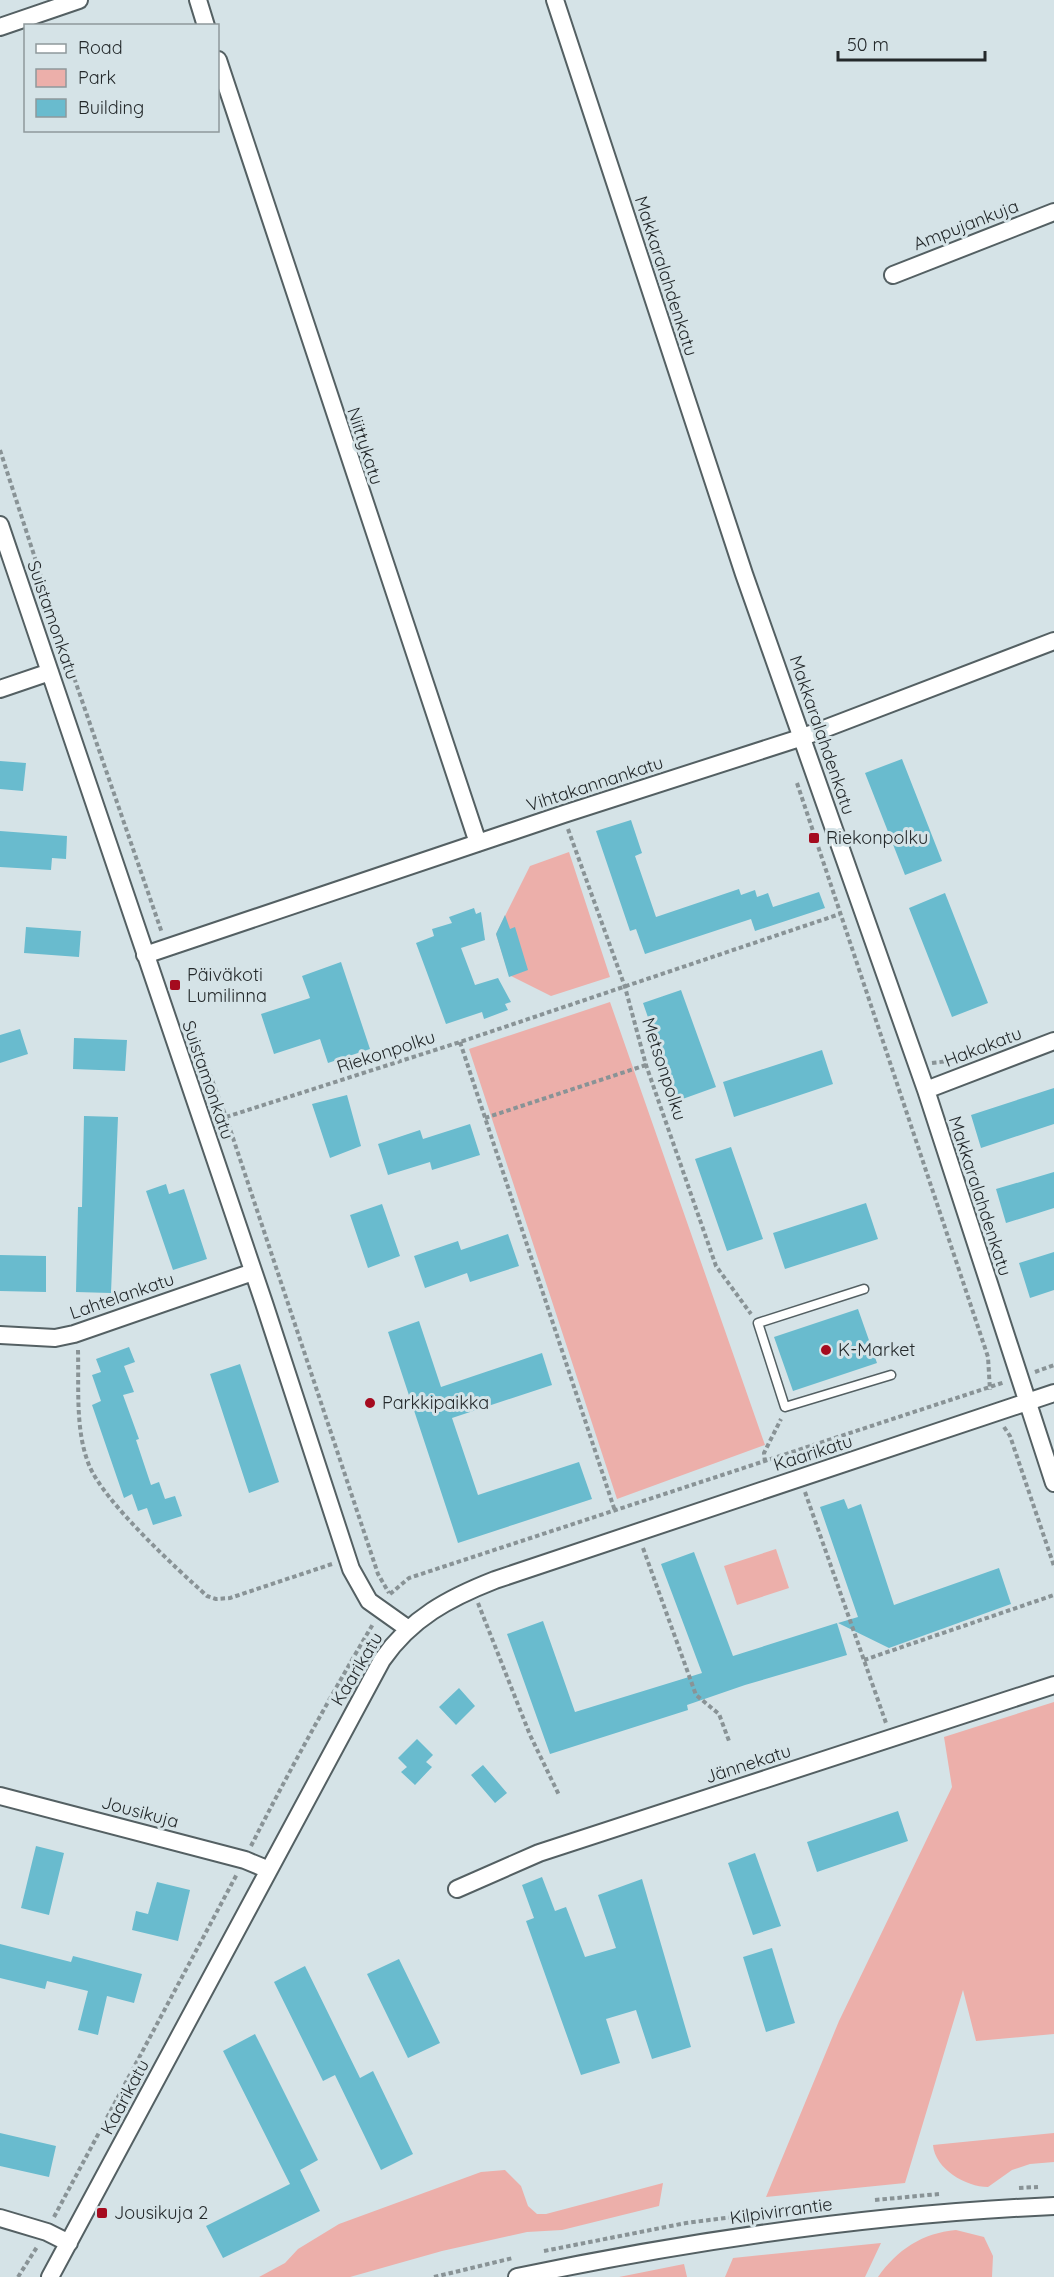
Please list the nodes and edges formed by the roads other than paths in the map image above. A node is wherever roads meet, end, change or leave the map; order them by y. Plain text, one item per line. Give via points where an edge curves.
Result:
1 (79, 0) edge
2 (198, 0) edge
3 (555, 0) edge
4 (205, 24) edge
5 (0, 27) edge
6 (219, 63) edge
7 (1054, 212) edge
8 (893, 275) dead end
9 (0, 525) edge
10 (1054, 641) edge
11 (50, 672) junction
12 (0, 689) edge
13 (803, 737) junction
14 (478, 843) junction
15 (145, 955) junction
16 (1054, 1041) edge
17 (926, 1090) junction
18 (253, 1272) junction
19 (864, 1289) dead end
20 (0, 1335) edge
21 (891, 1375) dead end
22 (1054, 1393) edge
23 (1027, 1402) junction
24 (1054, 1484) edge
25 (407, 1628) junction
26 (1054, 1685) edge
27 (0, 1796) edge
28 (269, 1870) junction
29 (457, 1889) dead end
30 (1054, 2206) edge
31 (0, 2218) edge
32 (69, 2243) junction
33 (50, 2277) edge
34 (517, 2277) edge

1 - 5 street
2 - 4 street
3 - 13 street, Makkaralahdenkatu via 744,574
6 - 14 street, Niittykatu
7 - 8 street, Ampujankuja
9 - 11 street, Suistamonkatu
10 - 13 street, Vihtakannankatu
11 - 12 street
11 - 15 street, Suistamonkatu
13 - 14 street, Vihtakannankatu via 566,822
13 - 17 street, Makkaralahdenkatu
14 - 15 street, Vihtakannankatu
15 - 18 street, Suistamonkatu
16 - 17 street, Hakakatu
17 - 23 street, Makkaralahdenkatu
18 - 20 street, Lahtelankatu via 74,1334 55,1338
18 - 25 street, Suistamonkatu via 357,1583 369,1602
19 - 21 lane via 758,1323 785,1407
22 - 23 street, Kaarikatu
23 - 24 street, Makkaralahdenkatu
23 - 25 street, Kaarikatu via 472,1589 432,1609
25 - 28 street, Kaarikatu via 382,1660
26 - 29 street, Jännekatu via 539,1853
27 - 28 street, Jousikuja via 245,1860
28 - 32 street, Kaarikatu
30 - 34 street, Kilpivirrantie via 814,2225 617,2256
31 - 32 street
32 - 33 street, Kaarikatu

